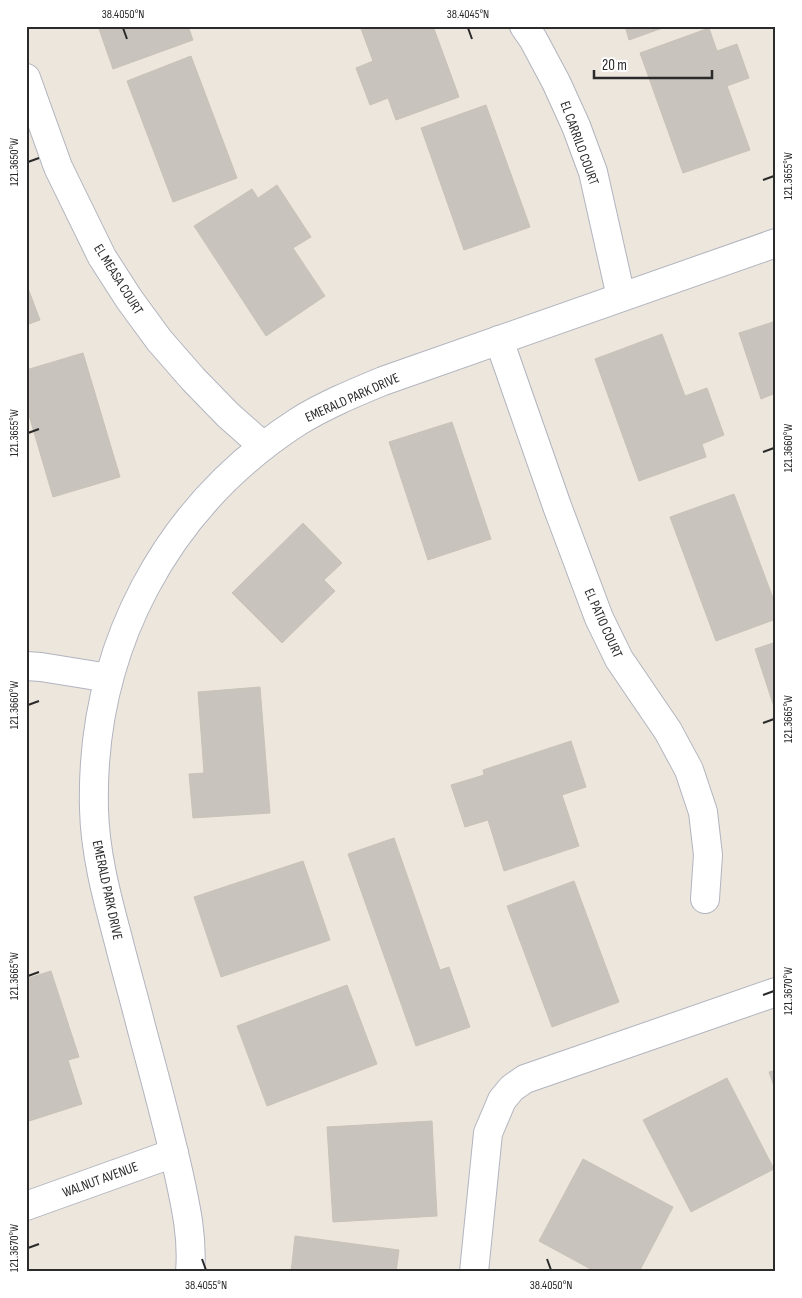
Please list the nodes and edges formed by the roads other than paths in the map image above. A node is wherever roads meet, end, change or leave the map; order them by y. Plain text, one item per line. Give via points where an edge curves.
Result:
1 (524, 26) edge
2 (26, 78) edge
3 (776, 243) edge
4 (621, 297) junction
5 (499, 340) junction
6 (263, 446) junction
7 (26, 666) edge
8 (109, 678) junction
9 (705, 899) dead end
10 (776, 992) edge
11 (174, 1153) junction
12 (26, 1206) edge
13 (190, 1272) edge
14 (474, 1272) edge

1 - 4 street, EL CARRILO COURT via 556,82 593,172
2 - 6 street, EL MEASA COURT via 58,166 102,257 159,340 228,415
3 - 4 street, EMERALD PARK DRIVE
4 - 5 street, EMERALD PARK DRIVE
5 - 6 street, EMERALD PARK DRIVE via 341,399 301,420
5 - 9 street, EL PATIO COURT via 599,618 619,659 668,732 689,770 703,812 708,855
6 - 8 street, EMERALD PARK DRIVE via 218,486 162,557 139,596
7 - 8 street
8 - 11 street, EMERALD PARK DRIVE via 99,721 95,766 94,810 99,856 110,910
10 - 14 street via 525,1079 512,1088 502,1100 488,1133
11 - 12 street, WALNUT AVENUE
11 - 13 street, EMERALD PARK DRIVE via 188,1218

